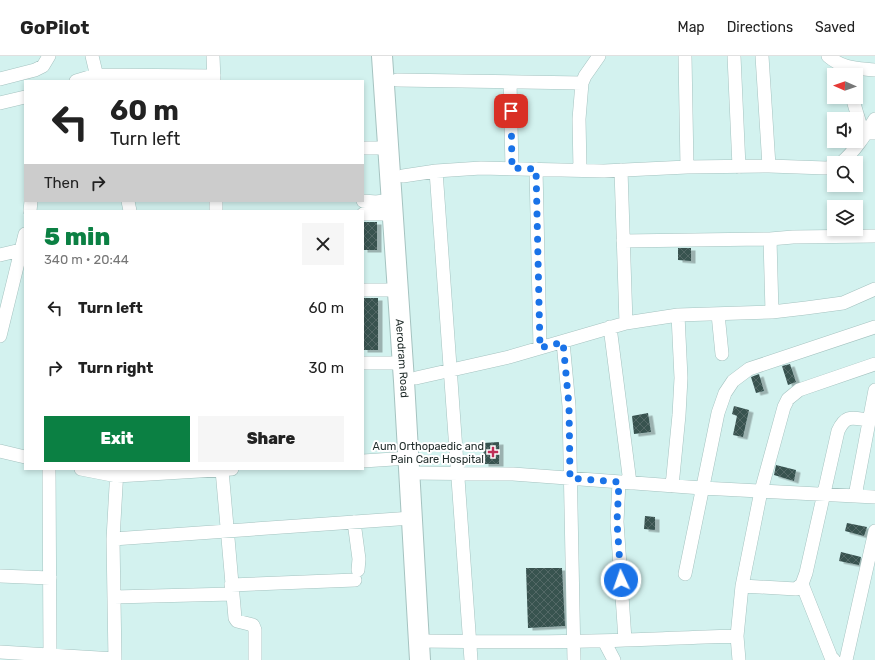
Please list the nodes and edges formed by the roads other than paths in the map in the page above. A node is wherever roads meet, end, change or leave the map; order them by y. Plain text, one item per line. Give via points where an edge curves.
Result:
1 (49, 56) edge
2 (92, 56) edge
3 (213, 56) edge
4 (382, 56) edge
5 (396, 56) edge
6 (685, 56) edge
7 (734, 56) edge
8 (762, 56) edge
9 (828, 56) edge
10 (594, 58) edge
11 (841, 68) edge
12 (863, 70) edge
13 (875, 70) edge
14 (97, 78) edge
15 (0, 79) edge
16 (214, 79) edge
17 (83, 80) edge
18 (397, 80) junction
19 (510, 82) junction
20 (582, 83) junction
21 (24, 97) edge
22 (0, 104) edge
23 (854, 104) edge
24 (875, 119) edge
25 (871, 133) edge
26 (364, 148) edge
27 (388, 148) junction
28 (850, 156) edge
29 (769, 166) junction
30 (687, 167) junction
31 (739, 167) junction
32 (512, 168) junction
33 (827, 168) edge
34 (536, 169) junction
35 (580, 170) junction
36 (622, 170) junction
37 (436, 171) junction
38 (403, 176) junction
39 (364, 201) edge
40 (393, 207) junction
41 (364, 214) edge
42 (770, 238) junction
43 (874, 238) edge
44 (623, 241) junction
45 (24, 249) edge
46 (0, 255) edge
47 (875, 289) edge
48 (364, 290) edge
49 (398, 290) junction
50 (772, 312) junction
51 (718, 314) junction
52 (678, 315) junction
53 (626, 323) junction
54 (610, 327) junction
55 (875, 327) edge
56 (0, 336) edge
57 (563, 342) junction
58 (540, 348) junction
59 (722, 354) dead end
60 (364, 363) edge
61 (403, 363) junction
62 (875, 364) edge
63 (451, 371) junction
64 (416, 378) junction
65 (875, 390) edge
66 (869, 420) junction
67 (0, 451) edge
68 (24, 453) edge
69 (364, 461) edge
70 (414, 467) junction
71 (49, 470) edge
72 (89, 470) edge
73 (195, 470) edge
74 (227, 470) edge
75 (117, 473) edge
76 (458, 473) junction
77 (570, 478) junction
78 (625, 482) junction
79 (672, 486) junction
80 (702, 488) junction
81 (761, 491) junction
82 (824, 495) junction
83 (856, 496) junction
84 (875, 497) edge
85 (412, 518) junction
86 (354, 522) junction
87 (226, 531) junction
88 (875, 531) edge
89 (113, 539) junction
90 (686, 574) dead end
91 (0, 576) edge
92 (50, 578) junction
93 (802, 584) junction
94 (742, 586) junction
95 (232, 589) junction
96 (114, 597) junction
97 (737, 636) junction
98 (625, 640) junction
99 (574, 641) junction
100 (604, 641) junction
101 (471, 642) junction
102 (425, 650) edge
103 (0, 652) edge
104 (50, 655) junction
105 (115, 660) edge
106 (255, 660) edge
107 (471, 660) edge
108 (574, 660) edge
109 (614, 660) edge
110 (739, 660) edge
111 (834, 660) edge
112 (846, 660) edge

1 - 15 street via 42,66 35,70
2 - 14 street
3 - 16 street
4 - 27 main road, Aerodram Road
5 - 18 main road, Aerodram Road
6 - 30 street
7 - 31 street
8 - 29 street
9 - 11 street
10 - 20 street
12 - 13 street
14 - 16 street
14 - 17 street
18 - 19 street
18 - 38 main road, Aerodram Road
19 - 20 street
19 - 32 street
20 - 35 street via 579,119
21 - 22 street
23 - 25 street via 861,126
24 - 25 street
25 - 28 street
26 - 27 street
27 - 40 main road, Aerodram Road
29 - 31 street
29 - 33 street
30 - 31 street
30 - 36 street
32 - 34 street
32 - 37 street
34 - 35 street
34 - 58 street
35 - 36 street
36 - 44 street
37 - 38 street
37 - 63 street
38 - 64 main road, Aerodram Road
39 - 40 street
40 - 41 street
40 - 49 main road, Aerodram Road
42 - 43 street
42 - 44 street
42 - 50 street
44 - 53 street
45 - 46 street
45 - 56 street
47 - 50 street via 843,303
48 - 49 street
49 - 61 main road, Aerodram Road
50 - 51 street
51 - 52 street
51 - 59 street
52 - 53 street
52 - 79 street via 681,378
53 - 54 street
54 - 57 street
54 - 78 street
55 - 80 street via 759,364 732,381 718,413
57 - 58 street
57 - 77 street via 569,406
58 - 63 street
60 - 61 street
61 - 70 main road, Aerodram Road
62 - 81 street via 799,390 788,399
63 - 64 street
63 - 76 street
64 - 70 main road, Aerodram Road
65 - 66 street
66 - 82 street via 849,418 842,422
66 - 83 street
67 - 68 street
69 - 70 street
70 - 76 street
70 - 85 main road, Aerodram Road
70 - 102 main road, Aerodram Road via 425,558
71 - 92 street
72 - 75 street
73 - 75 street
74 - 87 street
75 - 89 street
76 - 77 street
76 - 101 street
77 - 78 street
77 - 99 street
78 - 79 street
78 - 98 street via 617,522
79 - 80 street
80 - 81 street
80 - 90 street
81 - 82 street
81 - 94 street
82 - 83 street
82 - 93 street
83 - 84 street
85 - 86 street
85 - 102 main road, Aerodram Road
86 - 87 street
86 - 95 street via 359,559 357,575
87 - 89 street
87 - 95 street
88 - 112 street
89 - 96 street
91 - 92 street
92 - 104 street
93 - 94 street via 796,589
93 - 111 street
94 - 97 street
95 - 96 street
95 - 106 street via 235,618 237,621 253,625 255,630
96 - 105 street
97 - 98 street
97 - 110 street
98 - 100 street
99 - 100 street
99 - 101 street
99 - 108 street
100 - 109 street
101 - 102 street
101 - 107 street
103 - 104 street
104 - 105 street

